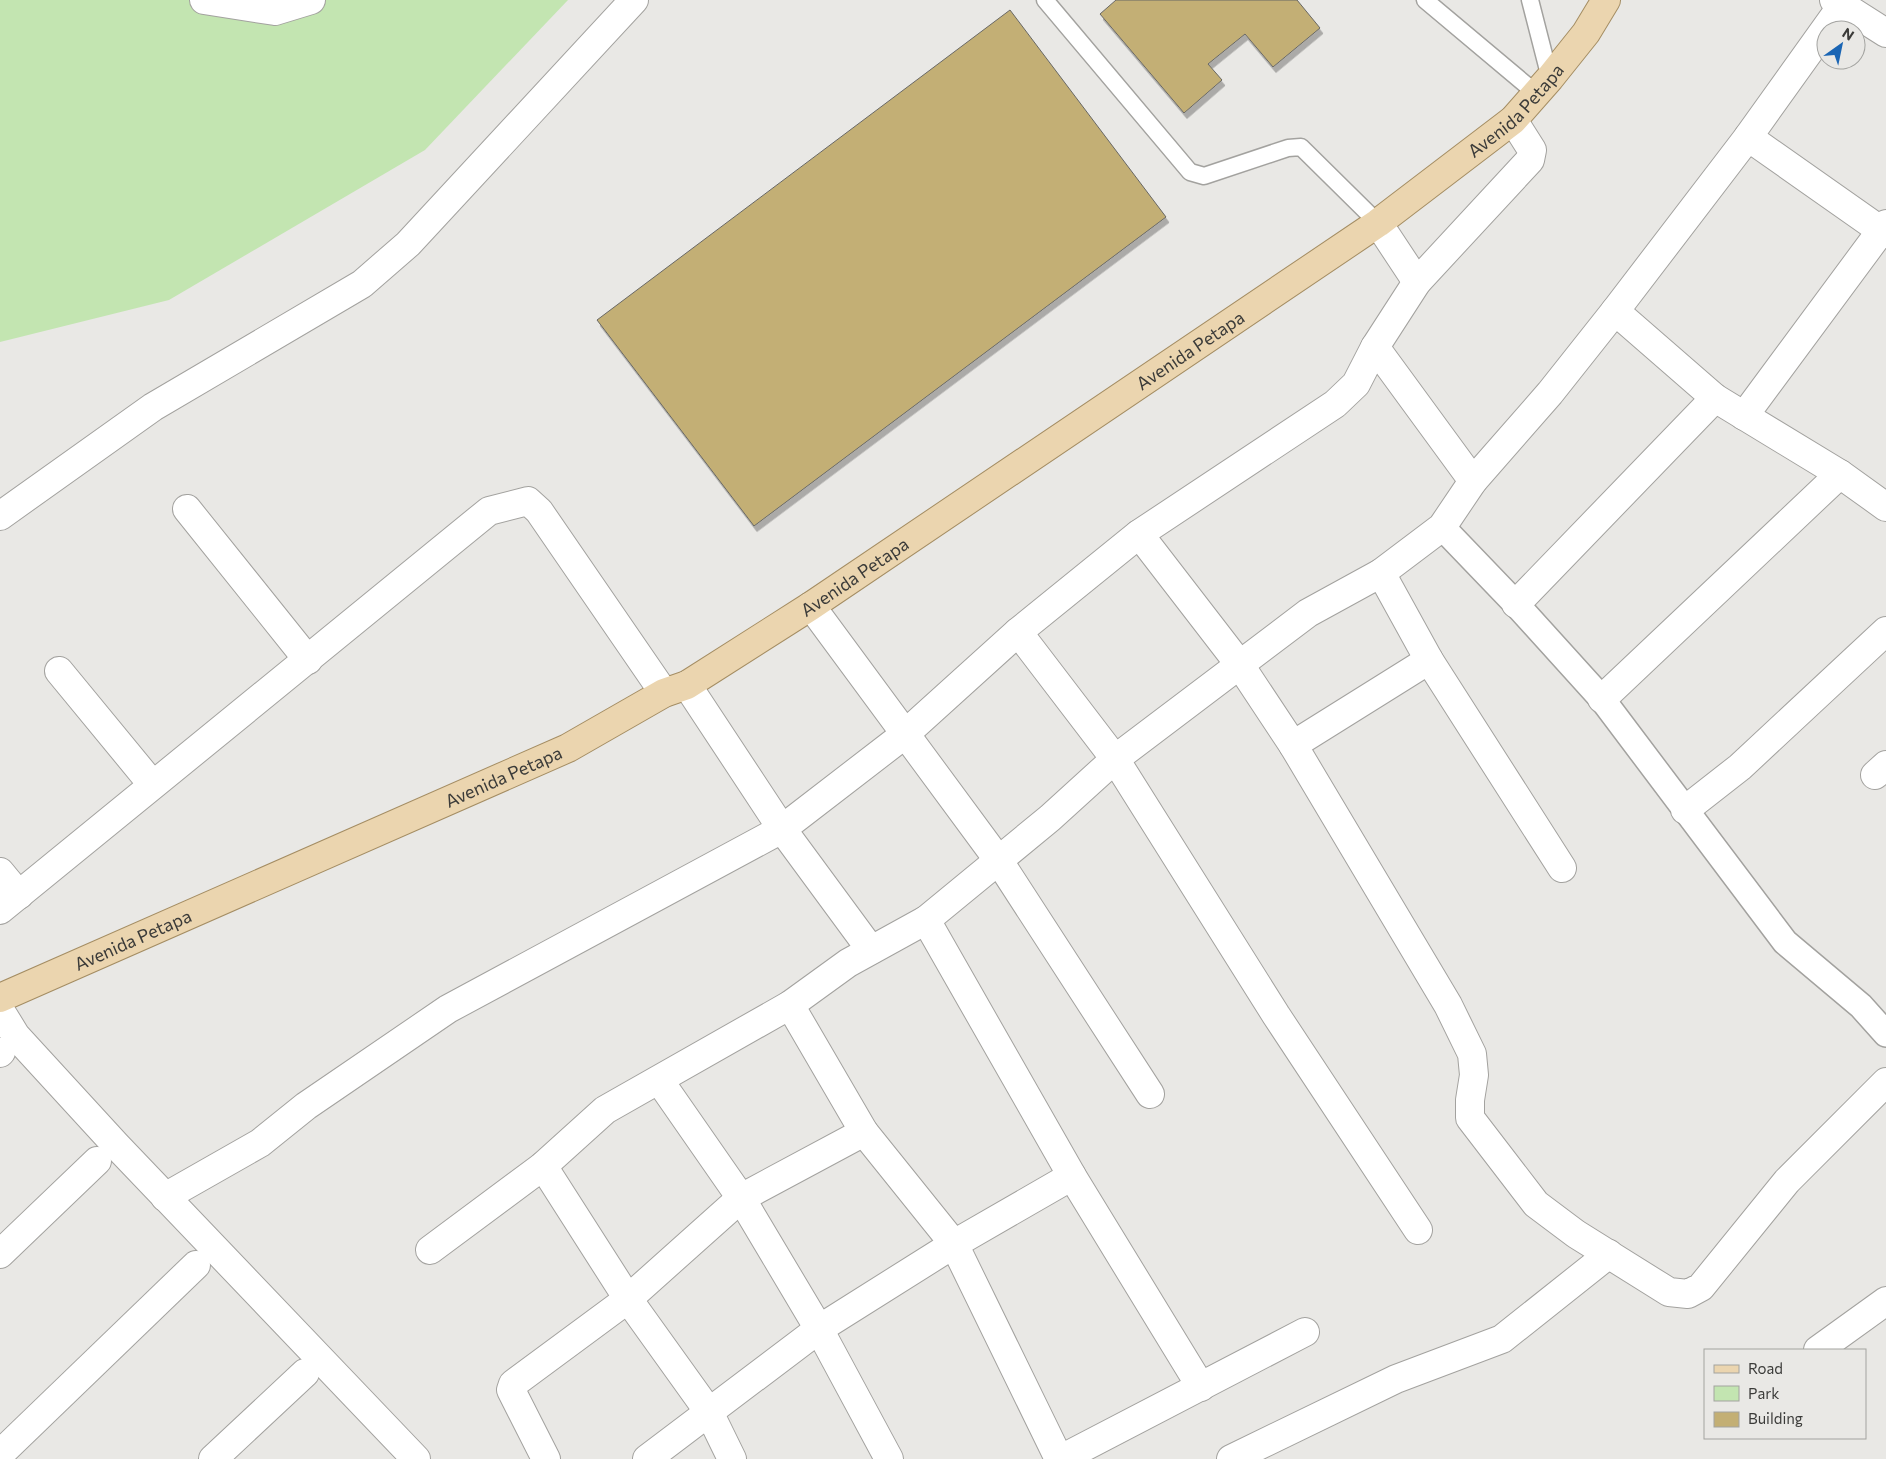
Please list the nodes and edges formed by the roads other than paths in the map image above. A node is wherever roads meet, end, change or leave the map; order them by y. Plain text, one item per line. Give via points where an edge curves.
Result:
1 (204, 0) edge
2 (311, 0) edge
3 (634, 0) edge
4 (1045, 0) edge
5 (1425, 0) edge
6 (1530, 0) edge
7 (1606, 0) edge
8 (1842, 1) edge
9 (1886, 33) edge
10 (1544, 86) junction
11 (1513, 120) junction
12 (1748, 137) junction
13 (1378, 223) junction
14 (1884, 229) edge
15 (1416, 282) junction
16 (1615, 311) junction
17 (1375, 347) junction
18 (1715, 398) junction
19 (1744, 416) junction
20 (1840, 474) junction
21 (1473, 481) junction
22 (1882, 495) edge
23 (187, 509) dead end
24 (0, 516) edge
25 (1442, 527) junction
26 (1139, 534) junction
27 (1381, 573) junction
28 (1516, 604) junction
29 (811, 606) junction
30 (1886, 631) edge
31 (1018, 632) junction
32 (308, 660) junction
33 (1429, 660) junction
34 (1240, 664) junction
35 (59, 671) dead end
36 (675, 689) junction
37 (1602, 698) junction
38 (904, 735) junction
39 (1293, 746) junction
40 (1115, 759) junction
41 (152, 784) junction
42 (1685, 810) junction
43 (782, 829) junction
44 (999, 861) junction
45 (1562, 868) dead end
46 (0, 872) edge
47 (10, 903) edge
48 (926, 920) junction
49 (871, 950) junction
50 (0, 998) edge
51 (790, 1005) junction
52 (0, 1010) edge
53 (1886, 1034) edge
54 (659, 1080) junction
55 (1886, 1082) edge
56 (1150, 1094) dead end
57 (864, 1132) junction
58 (97, 1161) dead end
59 (544, 1166) junction
60 (1072, 1176) junction
61 (165, 1197) junction
62 (741, 1198) junction
63 (1418, 1230) dead end
64 (954, 1244) junction
65 (430, 1250) dead end
66 (0, 1254) edge
67 (1609, 1254) junction
68 (196, 1265) dead end
69 (628, 1300) junction
70 (1886, 1302) edge
71 (819, 1328) junction
72 (1305, 1332) dead end
73 (1819, 1349) edge
74 (305, 1372) dead end
75 (1201, 1386) junction
76 (708, 1412) junction
77 (0, 1454) edge
78 (213, 1459) edge
79 (416, 1459) edge
80 (546, 1459) edge
81 (647, 1459) edge
82 (732, 1459) edge
83 (889, 1459) edge
84 (1060, 1459) edge
85 (1231, 1459) edge

1 - 2 street via 275,11
3 - 24 street via 408,244 362,284 153,408
4 - 13 lane via 1190,172 1204,176 1288,148 1301,147
5 - 10 lane
6 - 10 lane
7 - 10 main road, Avenida Petapa via 1586,33
8 - 9 street
8 - 12 street
10 - 11 main road, Avenida Petapa
11 - 13 main road, Avenida Petapa
11 - 15 street via 1532,150 1530,160
12 - 14 street
12 - 16 street
13 - 15 street
13 - 29 main road, Avenida Petapa
14 - 19 street
15 - 17 street
16 - 18 street
16 - 21 street via 1550,393
17 - 21 street
17 - 26 street via 1356,384 1335,404
18 - 19 street
18 - 28 street
19 - 20 street
20 - 22 street
20 - 37 street
21 - 25 street
23 - 32 street
25 - 27 street
25 - 28 street
26 - 31 street
26 - 34 street
27 - 33 street
27 - 34 street via 1308,613
28 - 37 street
29 - 36 main road, Avenida Petapa
29 - 38 street
30 - 42 street via 1740,767
31 - 38 street
31 - 40 street
32 - 36 street via 489,511 528,501
32 - 41 street
33 - 39 street
33 - 45 street
34 - 39 street
34 - 40 street
35 - 41 street
36 - 43 street
36 - 50 main road, Avenida Petapa via 568,748
37 - 42 street
38 - 43 street
38 - 44 street
39 - 67 street via 1448,1005 1472,1054 1474,1075 1470,1118 1536,1204
40 - 44 street
40 - 63 street via 1276,1015
41 - 47 street
42 - 53 street via 1785,942 1861,1006
43 - 49 street
43 - 61 street via 448,1009 306,1106 260,1143
44 - 48 street
44 - 56 street
46 - 47 street
48 - 49 street
48 - 60 street
49 - 51 street
51 - 54 street
51 - 57 street
52 - 61 street via 16,1036
54 - 59 street via 605,1110
54 - 62 street
55 - 67 street via 1787,1181 1701,1287 1688,1294 1668,1292
57 - 62 street
57 - 64 street
58 - 66 street
59 - 65 street
59 - 69 street
60 - 64 street
60 - 75 street
61 - 79 street
62 - 69 street
62 - 71 street
64 - 71 street
64 - 84 street
67 - 85 street via 1502,1339 1396,1379
68 - 77 street
69 - 76 street
69 - 80 street via 513,1384 511,1390
70 - 73 street
71 - 76 street
71 - 83 street
72 - 75 street
74 - 78 street
75 - 84 street
76 - 81 street
76 - 82 street

